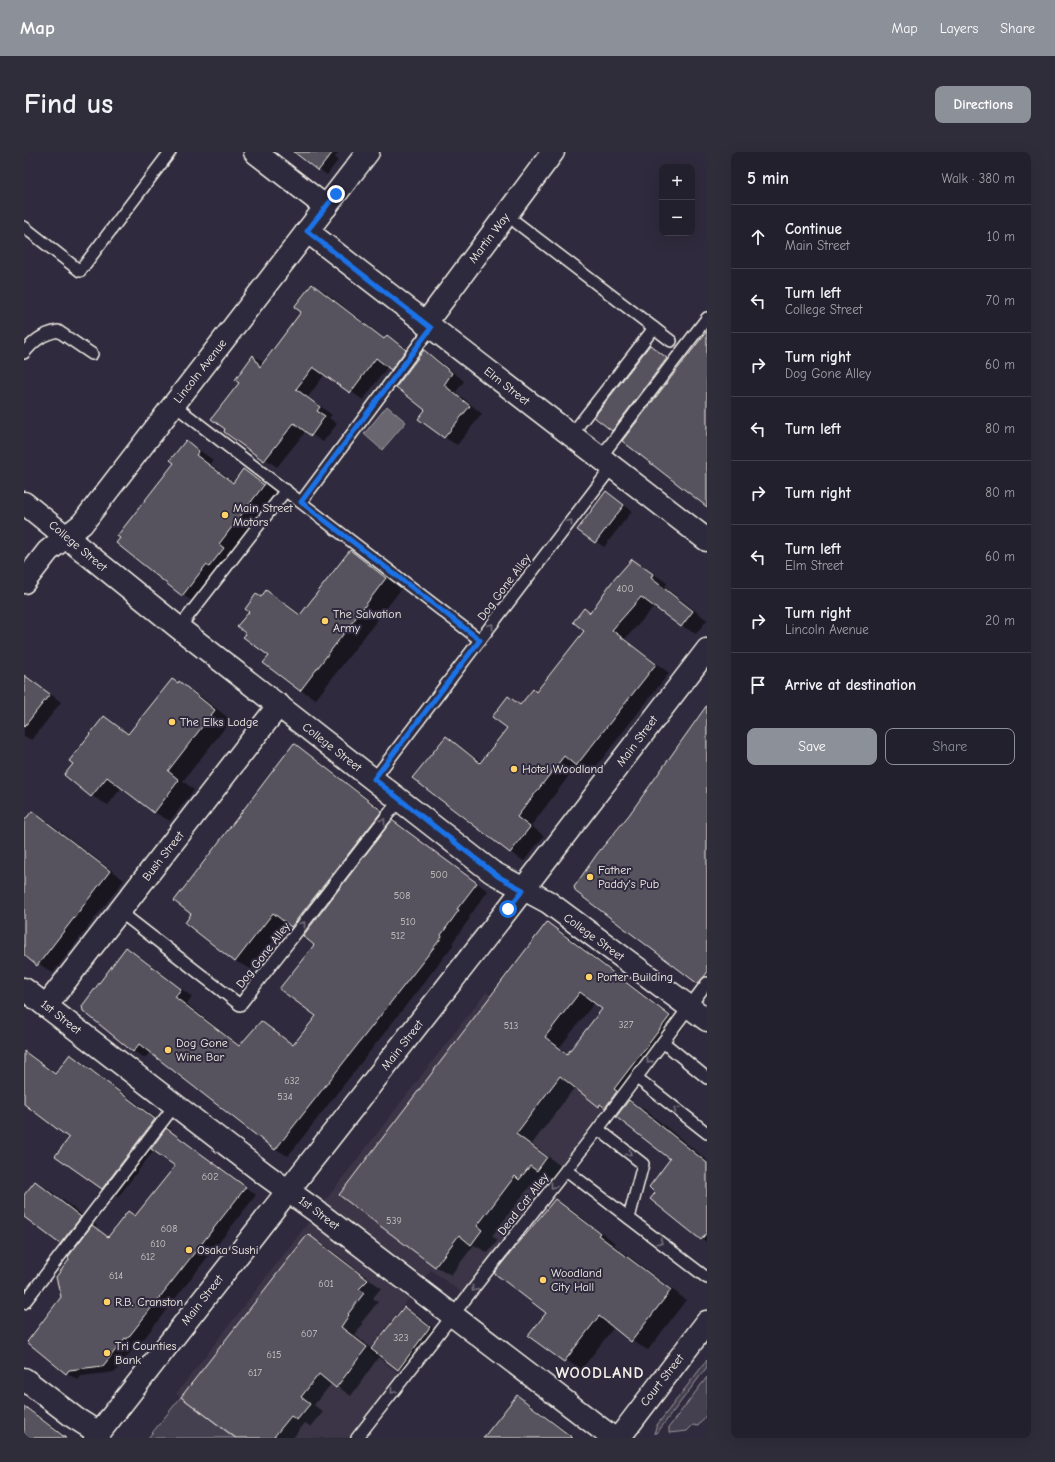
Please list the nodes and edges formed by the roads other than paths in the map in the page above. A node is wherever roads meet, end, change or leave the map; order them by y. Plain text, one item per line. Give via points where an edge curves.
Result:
1 (170, 152) edge
2 (255, 152) edge
3 (368, 152) edge
4 (553, 152) edge
5 (326, 207) junction
6 (517, 223) dead end
7 (24, 227) edge
8 (307, 231) junction
9 (707, 318) edge
10 (428, 326) junction
11 (654, 328) junction
12 (671, 341) dead end
13 (24, 352) edge
14 (92, 354) dead end
15 (174, 405) junction
16 (571, 435) junction
17 (606, 462) junction
18 (286, 490) junction
19 (301, 502) junction
20 (24, 503) edge
21 (66, 537) junction
22 (707, 540) edge
23 (24, 582) edge
24 (179, 628) junction
25 (480, 640) junction
26 (707, 650) edge
27 (279, 705) junction
28 (374, 779) junction
29 (400, 799) junction
30 (523, 890) junction
31 (119, 911) junction
32 (707, 983) edge
33 (24, 989) edge
34 (46, 1006) junction
35 (689, 1007) junction
36 (707, 1020) edge
37 (663, 1042) junction
38 (637, 1078) junction
39 (707, 1078) edge
40 (175, 1105) junction
41 (598, 1129) junction
42 (707, 1133) edge
43 (566, 1170) junction
44 (288, 1191) junction
45 (629, 1218) junction
46 (707, 1278) edge
47 (24, 1303) edge
48 (453, 1316) junction
49 (707, 1322) edge
50 (24, 1379) edge
51 (97, 1435) edge
52 (357, 1438) edge
53 (613, 1438) edge
54 (619, 1438) edge

1 - 7 lane via 80,271
2 - 5 street
3 - 5 street, Lincoln Avenue
4 - 10 street, Martin Way
5 - 8 street, Lincoln Avenue
6 - 11 lane
8 - 10 street, Elm Street
8 - 15 street, Lincoln Avenue
9 - 17 lane, Dog Gone Alley
10 - 16 street, Elm Street
10 - 19 lane
11 - 12 lane
11 - 16 lane
13 - 14 lane via 34,340 58,332
15 - 18 lane
15 - 21 street, Lincoln Avenue via 82,524
16 - 17 street, Elm Street
17 - 22 street, Elm Street
25 -> 17 lane, Dog Gone Alley
18 - 19 lane
18 - 24 lane
19 - 25 lane
20 - 21 street, College Street
21 - 23 street, Lincoln Avenue via 48,551
21 - 24 street, College Street
24 - 27 street, College Street
25 - 28 lane, Dog Gone Alley
26 - 30 street, Main Street
27 - 28 street, College Street
27 - 31 street, Bush Street
28 - 29 street, College Street
29 - 30 street, College Street via 499,877
31 -> 29 lane, Dog Gone Alley via 240,1005
30 - 35 street, College Street via 548,902
30 - 44 street, Main Street
31 - 34 street, Bush Street
32 - 35 lane, Dead Cat Alley
33 - 34 street, 1st Street
34 - 40 street, 1st Street
35 - 36 street, College Street
35 - 37 lane, Dead Cat Alley
37 -> 38 lane, Dead Cat Alley
37 - 39 lane
38 - 41 lane, Dead Cat Alley
42 -> 38 lane
40 - 44 street, 1st Street
40 - 47 lane
41 - 43 lane, Dead Cat Alley
41 -> 45 lane via 643,1164
43 - 45 lane
43 -> 48 lane, Dead Cat Alley
44 - 48 street, 1st Street
44 - 51 street, Main Street
45 -> 46 lane
48 -> 52 lane, Dead Cat Alley
48 - 53 street, 1st Street
49 - 54 street, Court Street
50 - 51 street

